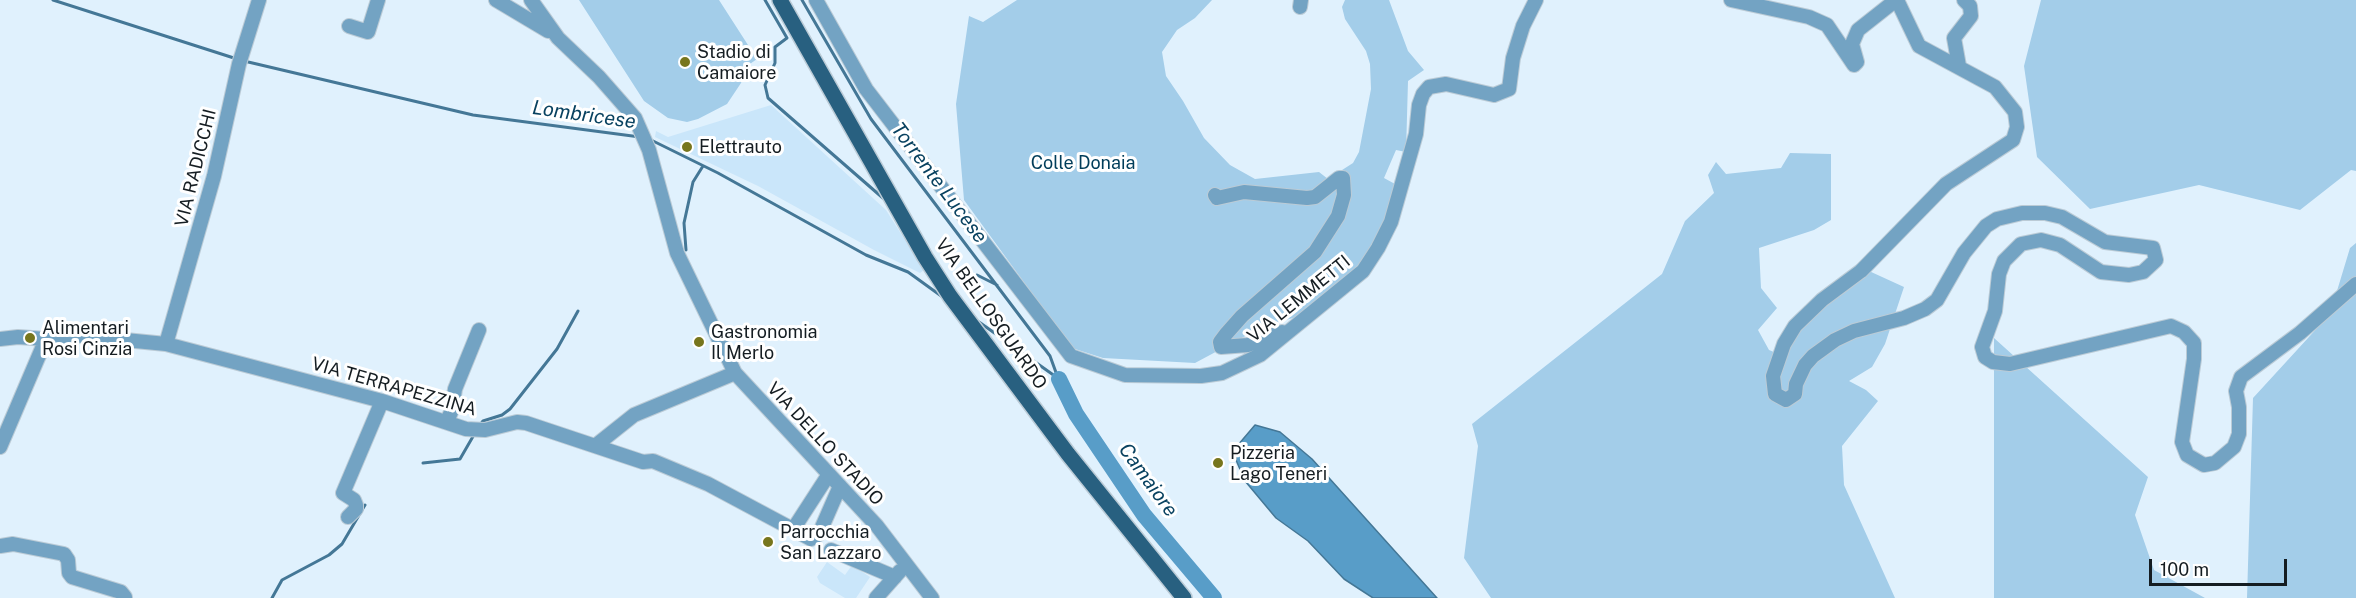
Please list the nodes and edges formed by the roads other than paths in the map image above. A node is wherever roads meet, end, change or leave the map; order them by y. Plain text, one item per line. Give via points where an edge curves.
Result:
1 (259, 0) edge
2 (378, 0) edge
3 (531, 0) edge
4 (780, 0) edge
5 (816, 0) edge
6 (1536, 0) edge
7 (1731, 0) edge
8 (1897, 0) edge
9 (1964, 0) edge
10 (504, 1) edge
11 (349, 26) dead end
12 (558, 38) junction
13 (1959, 66) junction
14 (1215, 195) dead end
15 (2356, 284) edge
16 (1289, 328) junction
17 (479, 330) dead end
18 (52, 338) junction
19 (0, 339) edge
20 (166, 344) junction
21 (735, 373) junction
22 (382, 401) junction
23 (447, 421) junction
24 (595, 446) junction
25 (0, 447) edge
26 (829, 474) junction
27 (840, 486) junction
28 (348, 517) dead end
29 (794, 528) junction
30 (0, 546) edge
31 (831, 550) dead end
32 (906, 565) junction
33 (895, 577) junction
34 (125, 597) edge
35 (876, 598) edge
36 (932, 598) edge
37 (1184, 598) edge

1 - 20 street, VIA RADICCHI
2 - 11 street via 368,32
3 - 12 street, VIA DELLO STADIO
4 - 37 main road, VIA BELLOSGUARDO via 950,296 1075,463
5 - 16 street, VIA LEMMETTI via 866,89 1071,356 1125,375 1211,375 1250,360
6 - 16 street, VIA LEMMETTI via 1513,58 1509,89 1494,95 1446,84 1429,87 1423,94 1411,152 1378,248 1349,284
7 - 8 street via 1809,17 1827,25 1854,65 1857,62 1852,44 1858,30
8 - 13 street via 1919,46
9 - 13 street via 1970,6 1971,16 1954,38
10 - 12 street
12 - 21 street, VIA DELLO STADIO via 606,84 643,133 677,253
13 - 15 street via 1995,87 2015,112 2018,127 2013,140 1946,184 1861,271 1795,326 1773,376 1775,394 1786,400 1795,394 1805,365 1835,340 1904,318 1937,300 1964,253 1986,226 2022,213 2045,213 2062,217 2105,242 2153,248 2156,260 2144,272 2101,272 2060,245 2041,240 2021,244 2004,261 1999,274 1995,310 1982,347 1985,357 2010,364 2171,326 2194,343 2182,442 2187,455 2204,465 2215,463 2234,447 2239,434 2236,391 2241,377
14 - 16 street via 1217,198 1244,192 1300,199 1315,197 1343,178 1344,195 1338,216 1315,252 1242,316 1220,342 1221,347 1248,345
17 - 23 street via 455,389
18 - 19 street, VIA TERRAPEZZINA
18 - 20 street, VIA TERRAPEZZINA via 119,338
18 - 25 street
20 - 22 street, VIA TERRAPEZZINA
21 - 24 street via 634,415
21 - 26 street, VIA DELLO STADIO
22 - 23 street, VIA TERRAPEZZINA
22 - 28 street via 343,493 356,505
23 - 24 street, VIA TERRAPEZZINA via 478,430 526,423
24 - 29 street, VIA TERRAPEZZINA via 643,462 653,461
26 - 27 street, VIA DELLO STADIO
26 - 29 street
27 - 29 street, VIA TERRAPEZZINA via 815,539
27 - 32 street, VIA DELLO STADIO
30 - 34 street via 12,544 64,554 72,577 121,592
31 - 33 street
32 - 33 street
32 - 36 street, VIA DELLO STADIO
33 - 35 street

